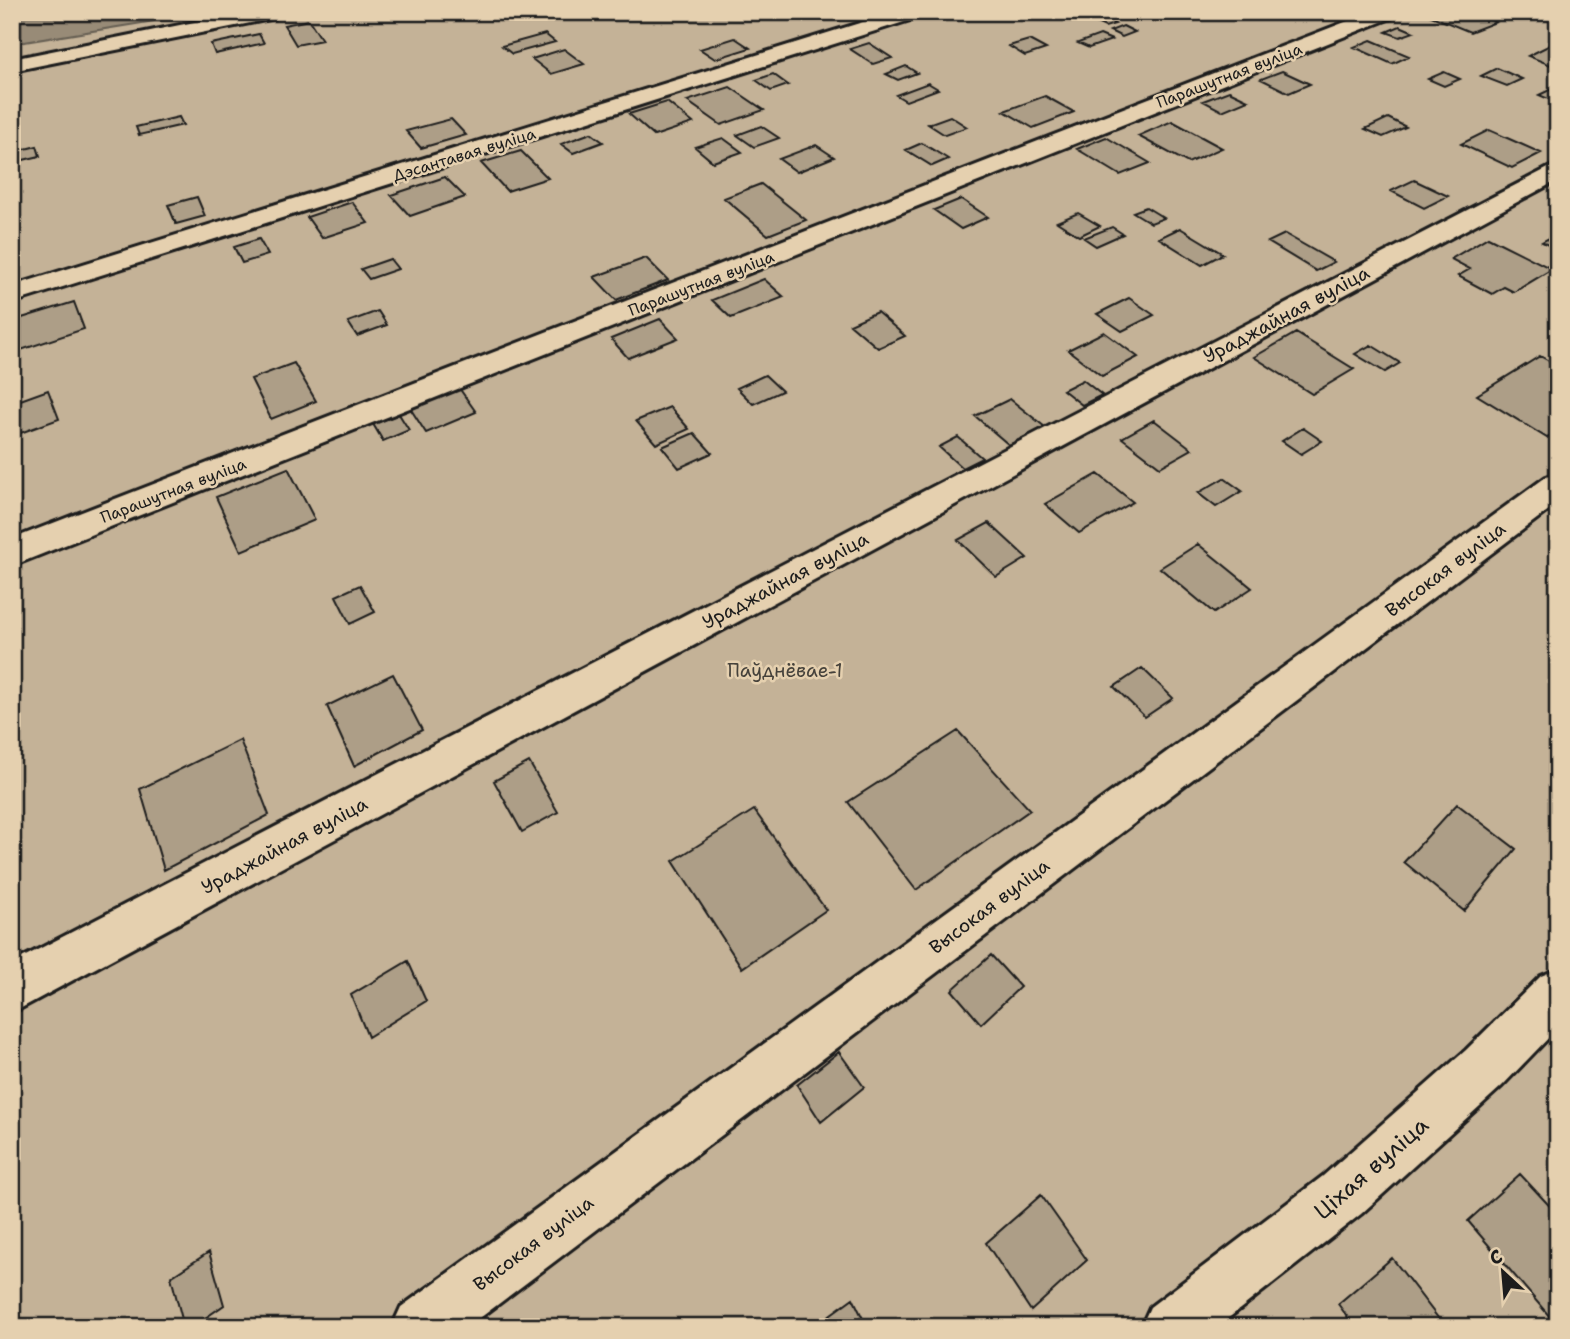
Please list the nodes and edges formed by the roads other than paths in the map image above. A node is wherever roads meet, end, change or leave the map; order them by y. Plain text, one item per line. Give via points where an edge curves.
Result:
1 (275, 12) edge
2 (916, 12) edge
3 (1389, 12) edge
4 (12, 65) edge
5 (1558, 170) edge
6 (12, 295) edge
7 (1558, 485) edge
8 (12, 553) edge
9 (12, 989) edge
10 (1558, 993) edge
11 (421, 1327) edge
12 (1170, 1327) edge

1 - 4 lane
2 - 6 lane, Дэсантавая вуліца
3 - 8 lane, Парашутная вуліца
5 - 9 lane, Ураджайная вуліца
7 - 11 lane, Высокая вуліца
10 - 12 lane, Ціхая вуліца via 1483,1068 1342,1195

